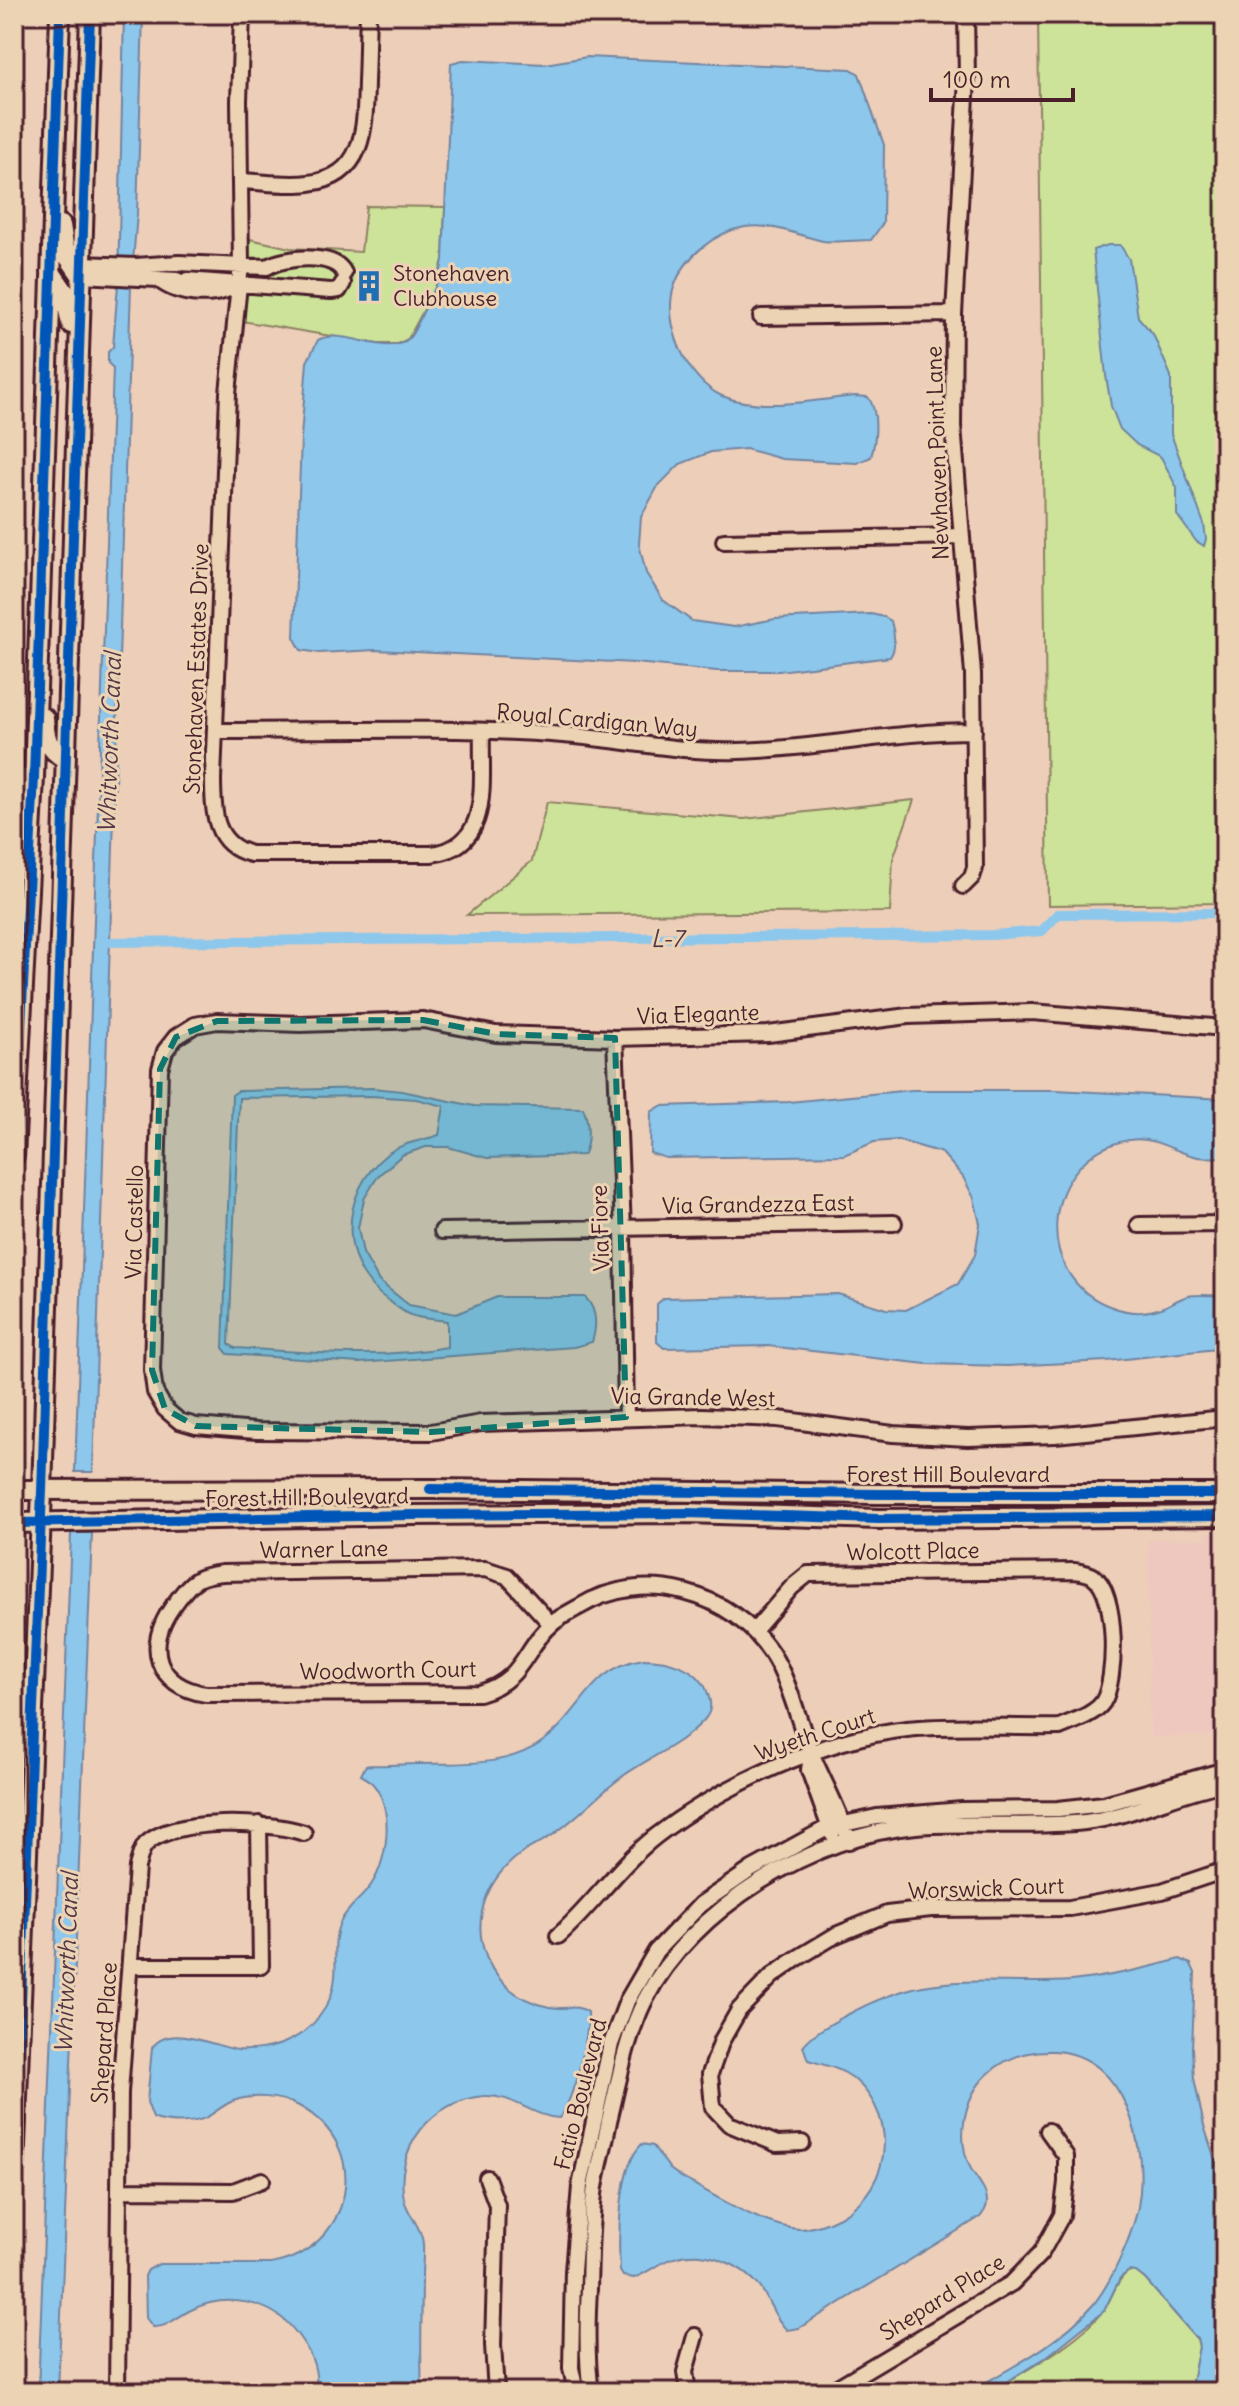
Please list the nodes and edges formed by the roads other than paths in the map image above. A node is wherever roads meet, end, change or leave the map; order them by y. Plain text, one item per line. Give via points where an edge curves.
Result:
1 (60, 14) edge
2 (90, 14) edge
3 (242, 14) edge
4 (368, 14) edge
5 (966, 14) edge
6 (241, 181) junction
7 (54, 187) junction
8 (202, 264) junction
9 (241, 265) junction
10 (267, 267) junction
11 (81, 269) junction
12 (51, 272) junction
13 (136, 272) junction
14 (157, 278) junction
15 (240, 282) junction
16 (192, 283) junction
17 (266, 285) junction
18 (954, 314) junction
19 (761, 317) dead end
20 (77, 378) junction
21 (960, 536) junction
22 (724, 541) dead end
23 (38, 647) junction
24 (216, 731) junction
25 (974, 731) junction
26 (482, 732) junction
27 (64, 758) junction
28 (14, 777) edge
29 (27, 786) edge
30 (61, 861) junction
31 (963, 886) dead end
32 (1225, 1028) edge
33 (176, 1037) joint
34 (615, 1038) junction
35 (14, 1156) edge
36 (894, 1223) dead end
37 (1225, 1224) edge
38 (1139, 1225) dead end
39 (623, 1229) junction
40 (442, 1231) dead end
41 (165, 1409) joint
42 (626, 1417) junction
43 (1225, 1418) edge
44 (14, 1490) edge
45 (42, 1491) junction
46 (1225, 1494) edge
47 (1225, 1516) edge
48 (40, 1521) junction
49 (14, 1523) edge
50 (1095, 1577) joint
51 (551, 1624) junction
52 (755, 1630) junction
53 (172, 1682) joint
54 (811, 1754) junction
55 (1225, 1770) edge
56 (1225, 1783) edge
57 (259, 1824) junction
58 (836, 1826) junction
59 (304, 1833) dead end
60 (843, 1843) junction
61 (1225, 1870) edge
62 (558, 1936) dead end
63 (131, 1966) junction
64 (16, 2074) edge
65 (1048, 2131) dead end
66 (802, 2143) dead end
67 (14, 2169) edge
68 (487, 2178) dead end
69 (262, 2180) dead end
70 (119, 2190) junction
71 (695, 2336) dead end
72 (117, 2392) edge
73 (496, 2392) edge
74 (576, 2392) edge
75 (591, 2392) edge
76 (688, 2392) edge
77 (829, 2392) edge

1 - 7 main road
2 - 11 main road
3 - 6 street, Stonehaven Estates Drive
4 - 6 street via 364,129 350,161 331,176 309,183
5 - 18 street, Newhaven Point Lane
6 - 9 street, Stonehaven Estates Drive
7 - 11 main road via 65,252
7 - 12 main road
8 - 9 street
8 - 13 street
8 - 16 street
9 - 10 street
9 - 15 street, Stonehaven Estates Drive
10 - 17 street
10 - 17 street via 291,257 335,262 344,278 339,290 331,291
11 - 13 street
11 - 20 main road
12 - 20 main road via 69,307
12 - 23 main road
13 - 14 street
14 - 16 street
14 - 16 street via 180,292
15 - 16 street
15 - 17 street
15 - 24 street, Stonehaven Estates Drive via 228,393
18 - 19 street
18 - 21 street, Newhaven Point Lane via 953,426
20 - 27 main road
21 - 22 street
21 - 25 street, Newhaven Point Lane
23 - 27 main road via 45,732 49,745
23 - 29 main road
24 - 26 street, Royal Cardigan Way
24 - 26 street, Stonehaven Estates Drive via 213,804 227,842 251,854 330,855 431,854 461,844 479,817
25 - 26 street, Royal Cardigan Way via 739,751
25 - 31 street, Newhaven Point Lane via 975,868
27 - 30 main road
28 - 29 street
29 - 30 main road via 49,790 55,802
29 - 35 main road
30 - 45 main road
32 - 34 street, Via Elegante via 1032,1012 908,1016 768,1034
33 - 34 street, Via Elegante via 195,1025 217,1021 423,1020 496,1034
33 - 41 street, Via Castello via 160,1069 152,1370 155,1392
34 - 39 street, Via Fiore
36 - 39 street, Via Grandezza East
37 - 38 street
39 - 40 street, Via Grandezza East
39 - 42 street, Via Fiore
41 - 42 street, Via Grande West via 196,1426 256,1431 431,1432 481,1423
42 - 43 street, Via Grande West via 778,1419 968,1438
44 - 45 main road, Forest Hill Boulevard
45 - 46 main road, Forest Hill Boulevard
45 - 48 main road
47 - 48 main road, Forest Hill Boulevard via 879,1519 687,1513
48 - 49 main road, Forest Hill Boulevard
48 - 64 main road
50 - 52 street, Wolcott Place via 1075,1571 808,1574
50 - 54 street, Wyeth Court via 1112,1614 1110,1682 1102,1704 1082,1718 1060,1727 907,1729
51 - 52 street, Woodworth Court via 611,1592 641,1588 701,1596
51 - 53 street, Woodworth Court via 511,1677 479,1693 206,1694
51 - 53 street, Warner Lane via 507,1576 485,1569 222,1573 199,1578 184,1591 159,1630 159,1661
52 - 54 street, Woodworth Court via 787,1684
54 - 58 street, Woodworth Court
54 - 62 street, Wyeth Court via 737,1784 656,1837
55 - 58 street, Fatio Boulevard via 1104,1804 962,1810
56 - 60 street, Fatio Boulevard via 1085,1822 913,1827
57 - 59 street, Shepard Place
57 - 63 street, Shepard Place via 179,1827 144,1845 137,1867
57 - 63 street via 261,1966
58 - 60 street, Woodworth Court
58 - 74 street, Fatio Boulevard via 752,1869 701,1904 656,1951 627,2001 611,2044 580,2186 571,2368
60 - 75 street, Fatio Boulevard via 770,1877 707,1921 667,1964 633,2025 592,2216 587,2339
61 - 66 street, Worswick Court via 1162,1891 1070,1908 887,1914 796,1959 739,2010 710,2074 713,2107 729,2124 777,2144
63 - 70 street, Shepard Place via 120,2092
64 - 67 main road
65 - 77 street, Shepard Place via 1066,2156 1066,2182 1062,2215 1041,2253 1012,2283
68 - 73 street via 497,2205
69 - 70 street via 233,2191
70 - 72 street, Shepard Place
71 - 76 street via 685,2372

